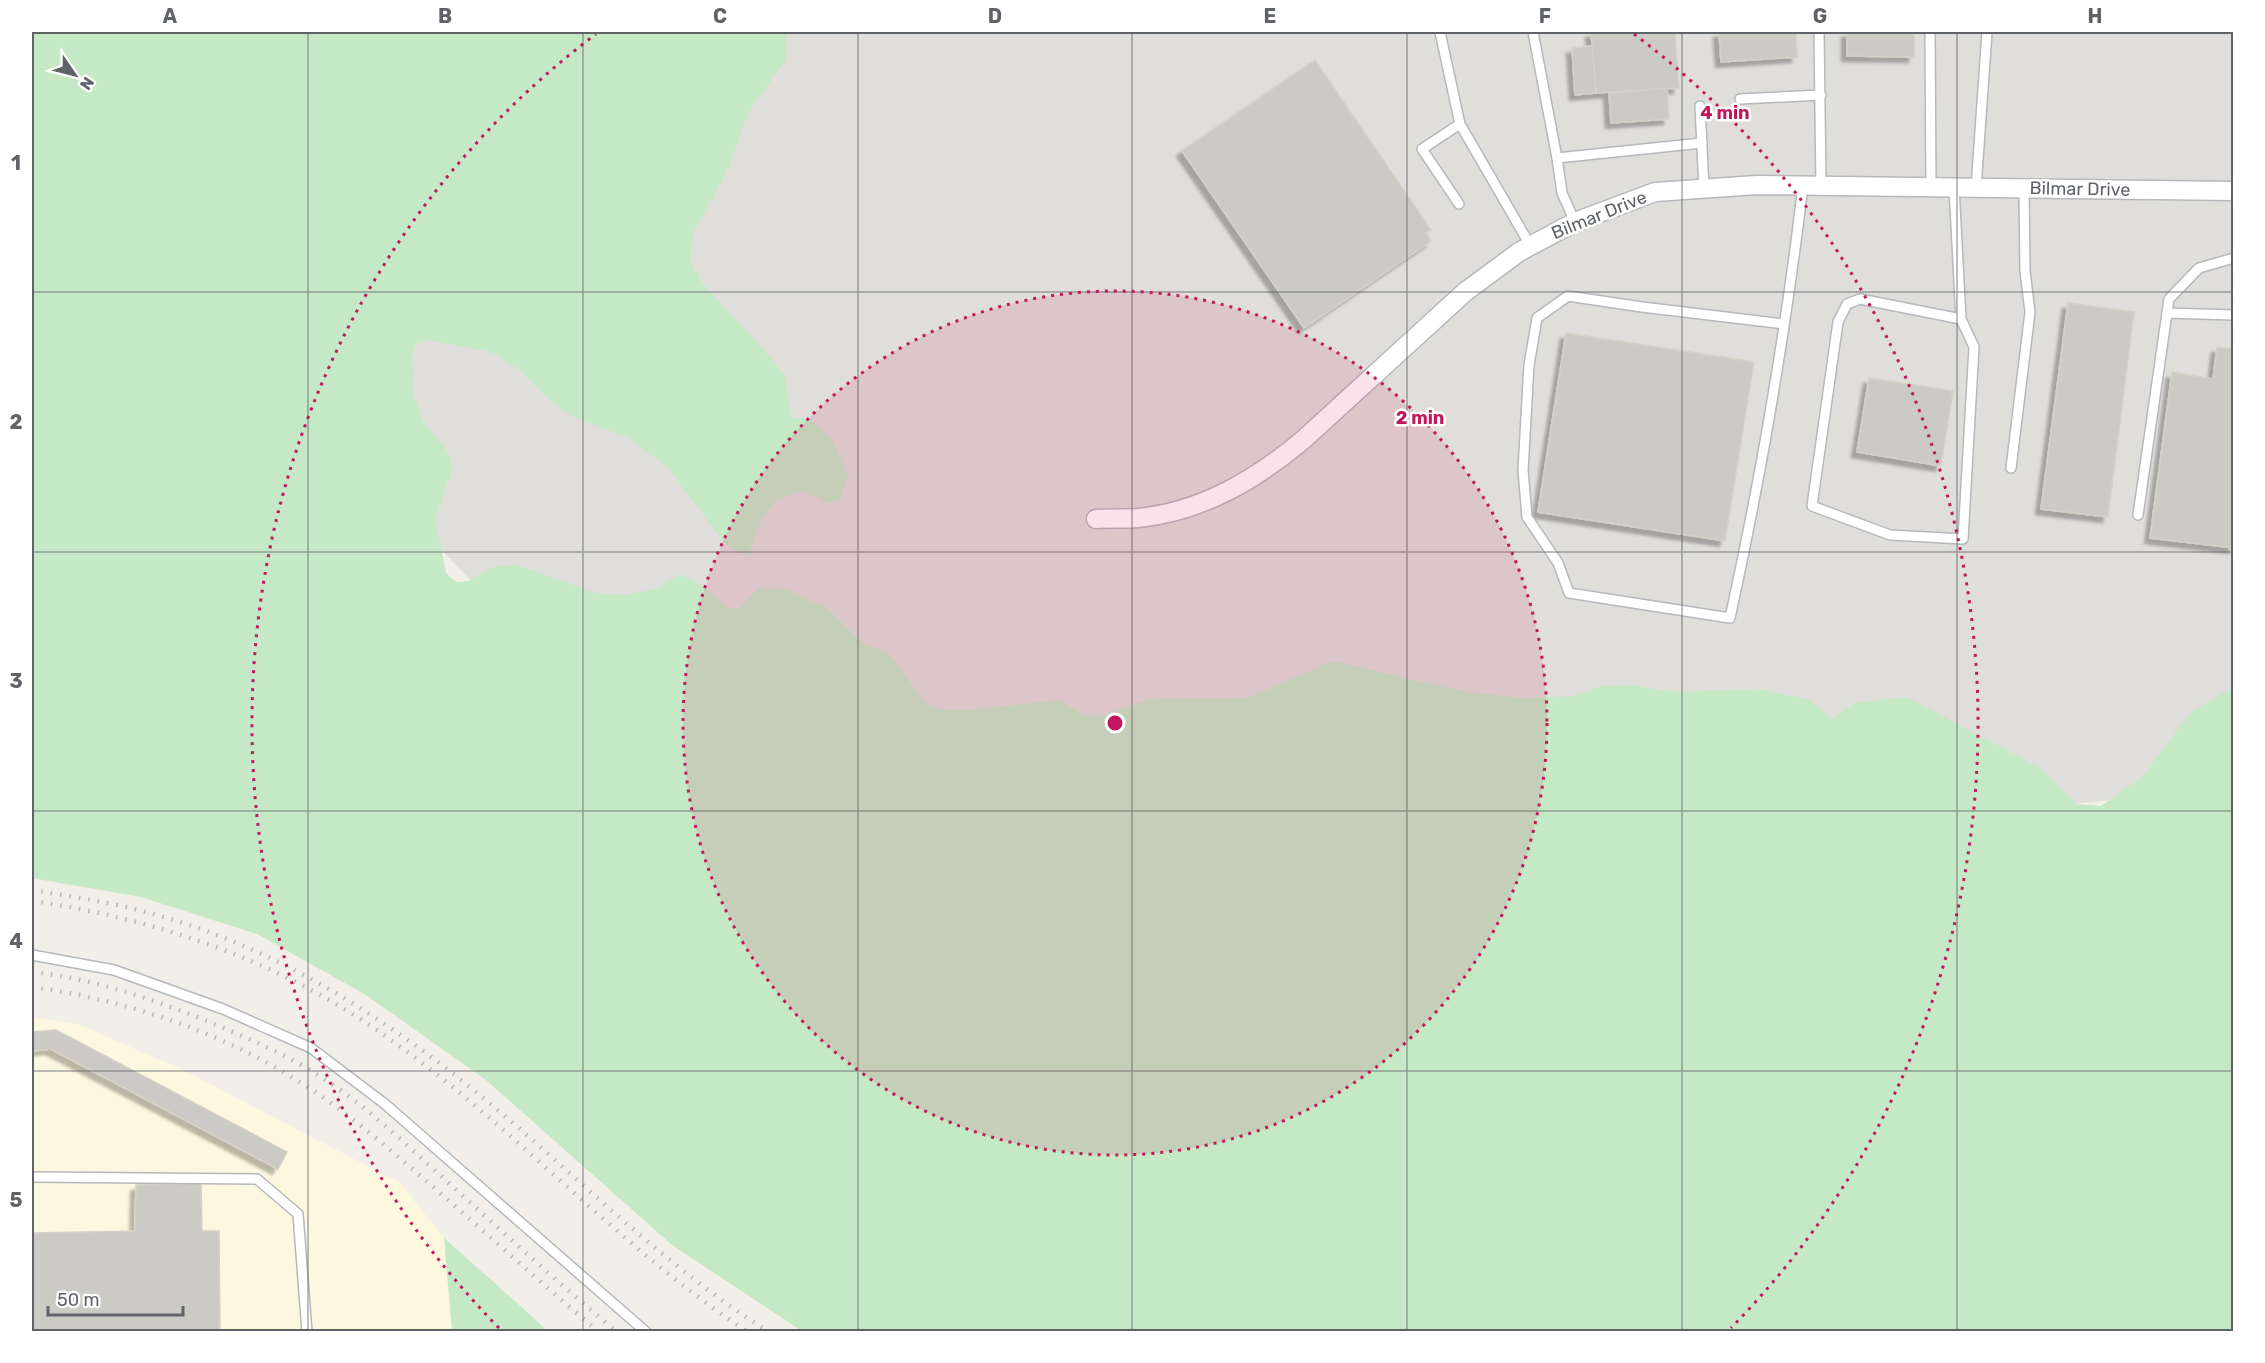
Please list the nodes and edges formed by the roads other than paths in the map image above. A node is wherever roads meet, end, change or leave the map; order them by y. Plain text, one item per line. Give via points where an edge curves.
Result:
1 (1440, 32) edge
2 (1533, 32) edge
3 (1818, 32) edge
4 (1930, 32) edge
5 (1987, 32) edge
6 (1821, 95) junction
7 (1740, 99) dead end
8 (1700, 106) dead end
9 (1460, 124) junction
10 (1702, 143) junction
11 (1557, 158) junction
12 (1812, 185) junction
13 (1931, 187) junction
14 (1954, 187) junction
15 (1976, 188) junction
16 (2024, 188) junction
17 (1704, 189) junction
18 (2234, 191) edge
19 (1459, 204) dead end
20 (1575, 222) junction
21 (1530, 245) junction
22 (2234, 258) edge
23 (2168, 313) junction
24 (2234, 315) edge
25 (1961, 319) junction
26 (1784, 324) junction
27 (2011, 468) dead end
28 (2138, 514) dead end
29 (1096, 519) dead end
30 (32, 955) edge
31 (32, 1178) edge
32 (307, 1332) edge
33 (646, 1332) edge

1 - 9 lane
2 - 11 lane
3 - 6 lane
4 - 13 lane
5 - 15 lane
6 - 7 lane
6 - 12 lane
8 - 10 lane
9 - 19 lane via 1422,149
9 - 21 lane
10 - 11 lane
10 - 17 lane
11 - 20 lane via 1562,193
12 - 13 street, Bilmar Drive
12 - 17 street, Bilmar Drive
12 - 26 lane via 1794,258
13 - 14 street, Bilmar Drive
14 - 15 street, Bilmar Drive
14 - 25 lane
15 - 16 street, Bilmar Drive
16 - 18 street, Bilmar Drive
16 - 27 lane via 2025,271 2030,312
17 - 20 street, Bilmar Drive via 1655,192
20 - 21 street, Bilmar Drive
21 - 29 street, Bilmar Drive via 1465,292 1303,440 1244,484 1196,506 1140,518
22 - 23 lane via 2199,268 2169,299
23 - 24 lane
23 - 28 lane
25 - 25 lane via 1860,299 1847,304 1838,322 1812,506 1890,535 1963,539 1974,347
26 - 26 lane via 1749,532 1730,618 1569,593 1558,563 1527,517 1523,470 1529,365 1537,318 1568,296
30 - 33 lane via 114,970 223,1008 311,1048 385,1104
31 - 32 lane via 257,1179 298,1214

